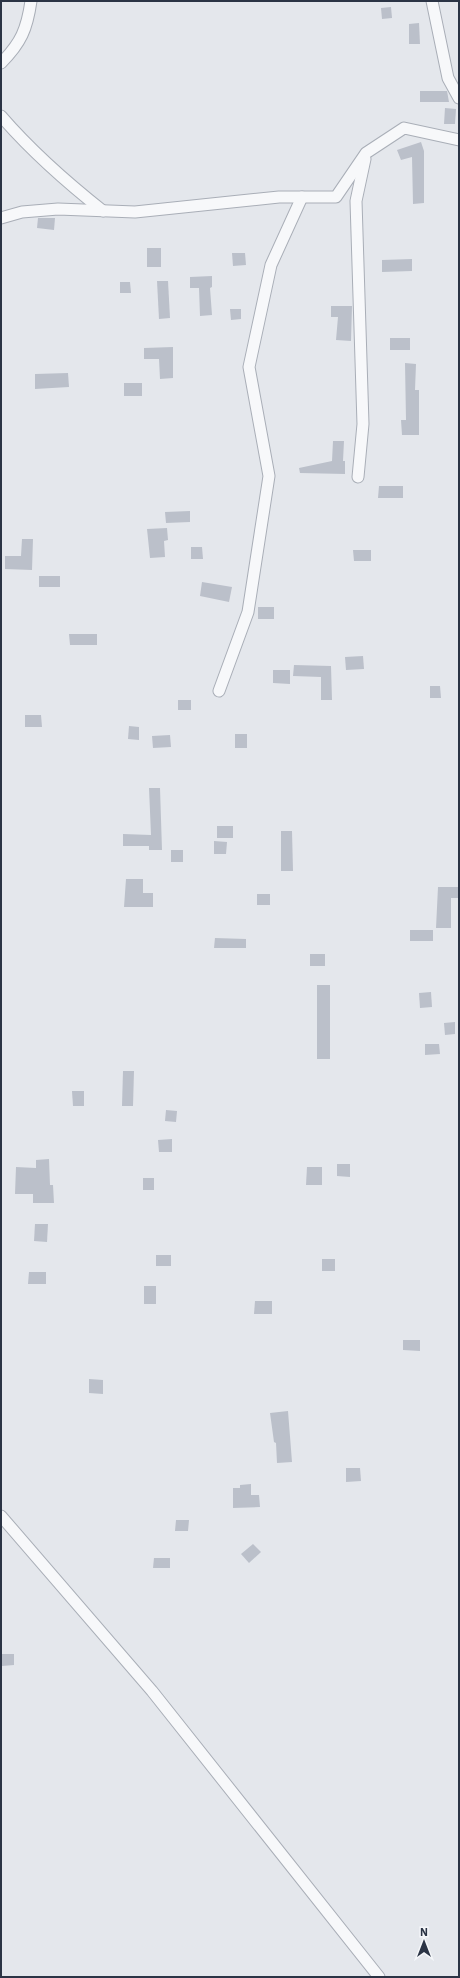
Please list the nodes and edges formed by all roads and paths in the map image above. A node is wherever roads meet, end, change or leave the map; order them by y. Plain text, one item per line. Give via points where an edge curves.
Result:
1 (31, 1) edge
2 (432, 1) edge
3 (1, 63) edge
4 (459, 74) edge
5 (448, 78) junction
6 (459, 98) edge
7 (1, 116) edge
8 (459, 140) edge
9 (366, 153) junction
10 (302, 197) junction
11 (103, 211) junction
12 (1, 218) edge
13 (358, 477) dead end
14 (219, 691) dead end
15 (1, 1516) edge
16 (379, 1977) edge

1 - 3 street via 28,22 19,43
2 - 5 street
4 - 5 street
5 - 6 street
7 - 11 street via 60,178
8 - 9 street via 404,128
9 - 10 street via 336,197
9 - 13 street via 356,201 363,424
10 - 11 street via 279,197 135,212
10 - 14 street via 271,265 249,367 269,476 248,612
11 - 12 street via 58,209 22,212
15 - 16 street via 152,1691

